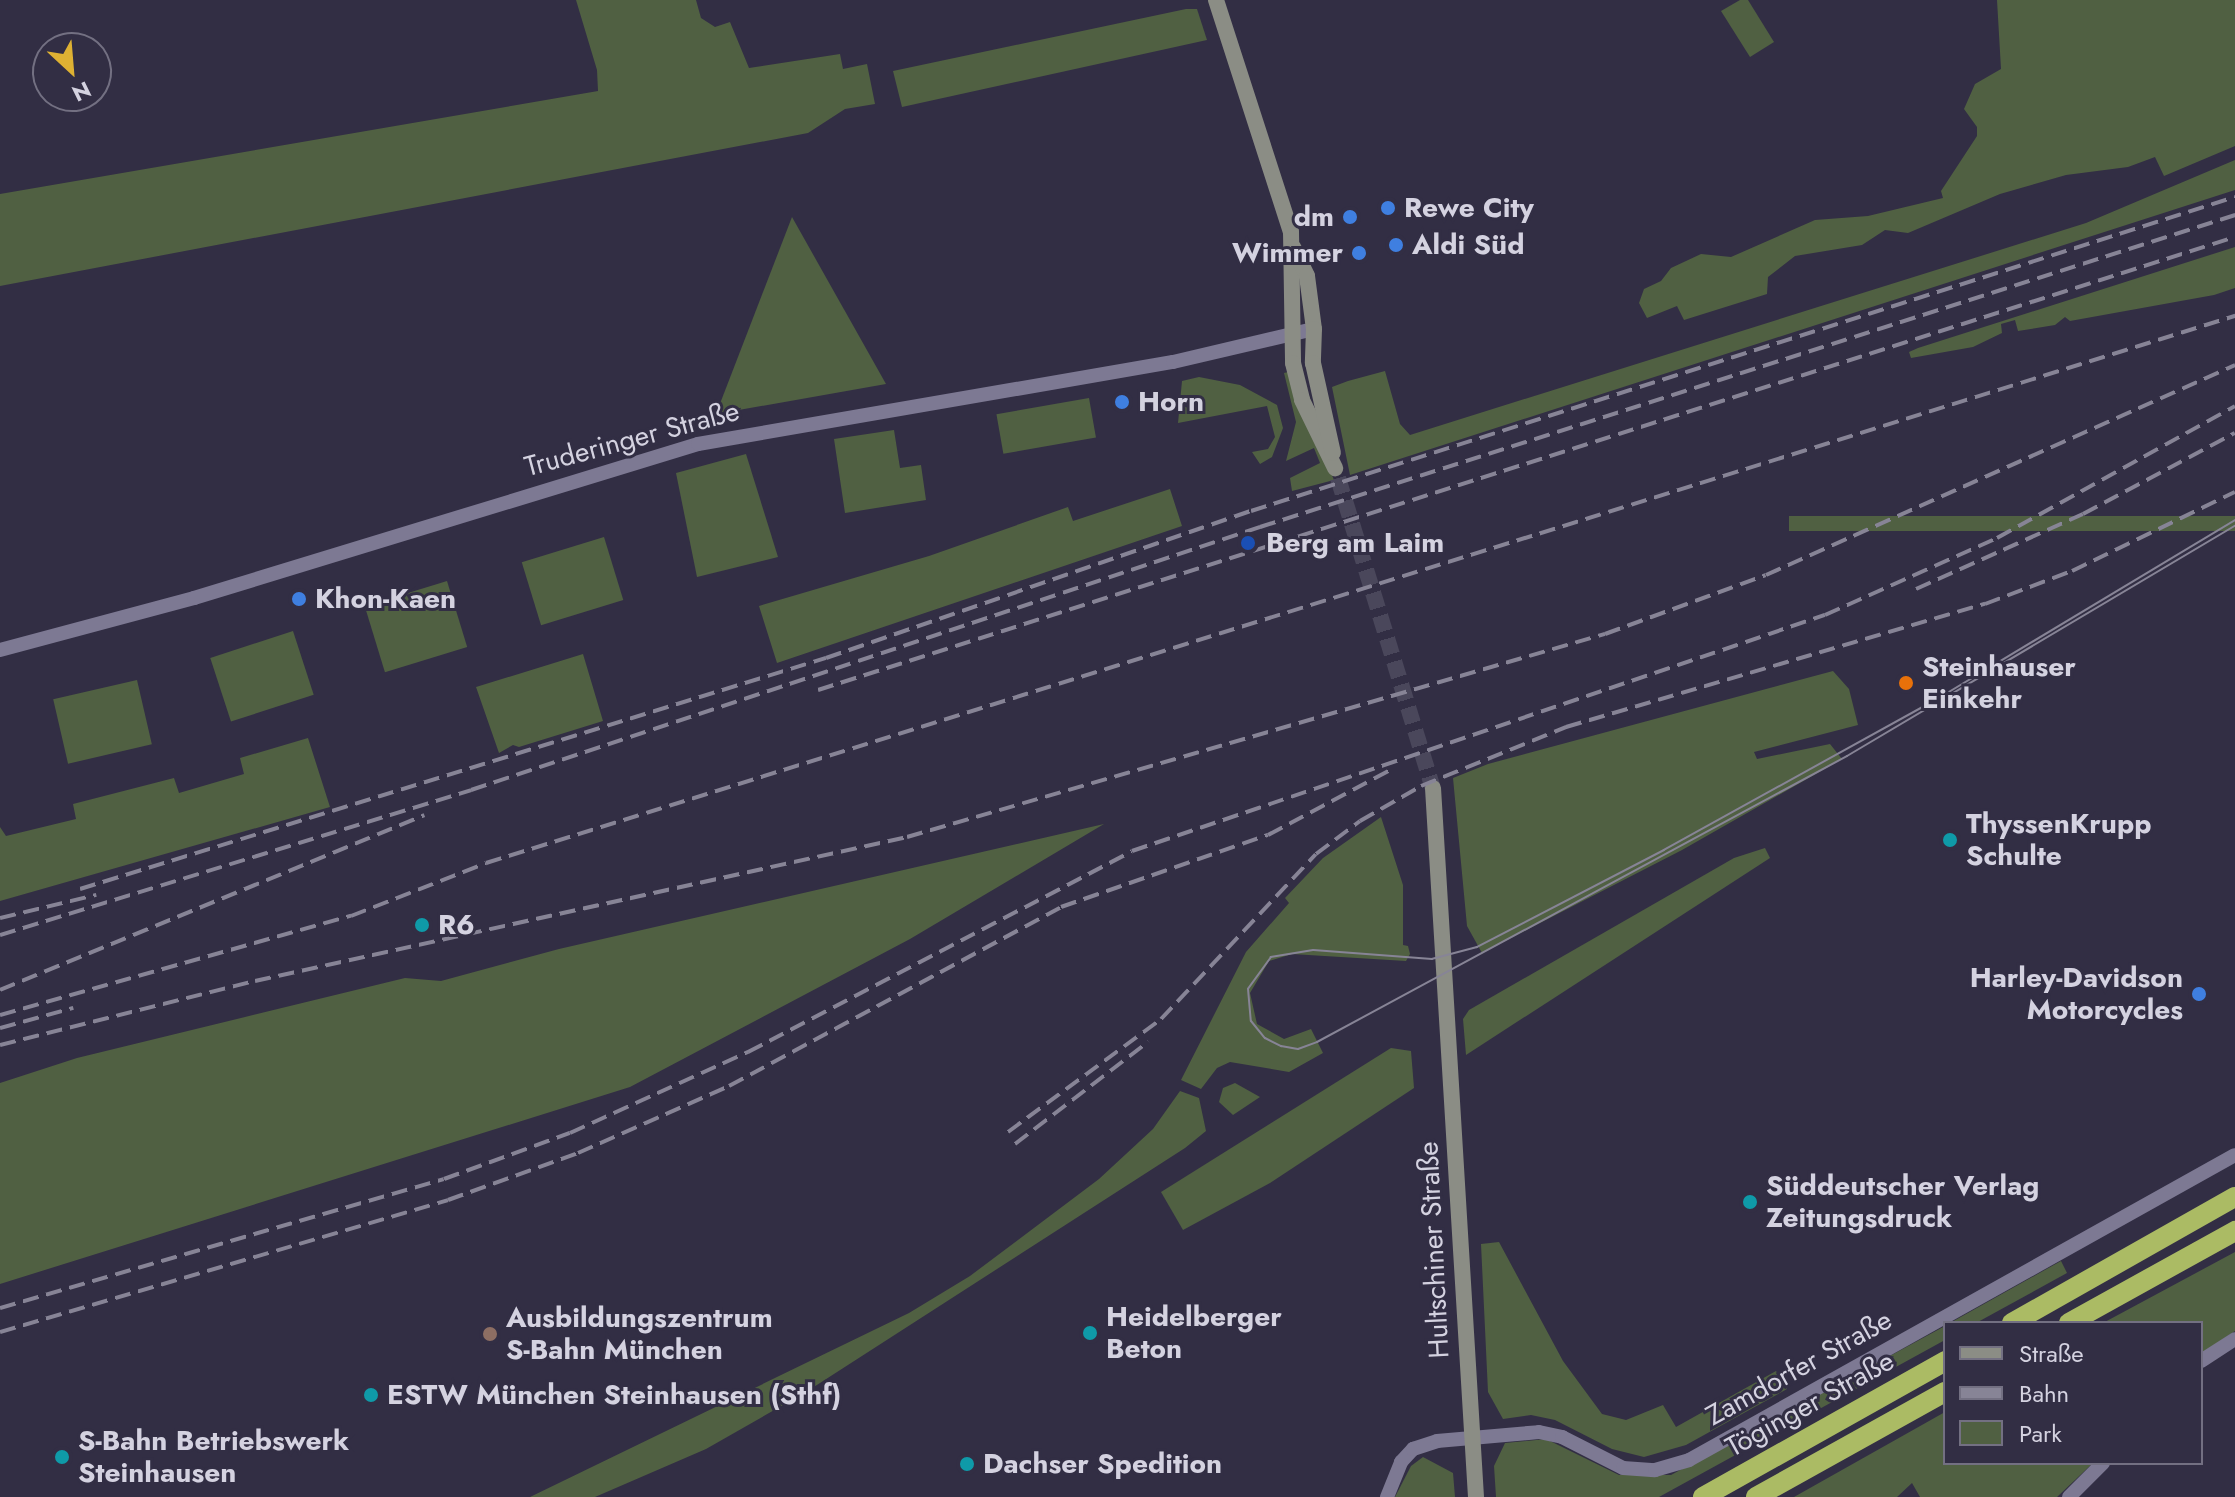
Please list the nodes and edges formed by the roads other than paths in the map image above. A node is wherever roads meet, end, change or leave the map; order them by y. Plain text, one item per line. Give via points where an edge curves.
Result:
1 (1216, 0) edge
2 (1293, 247) junction
3 (1314, 329) junction
4 (1291, 334) junction
5 (0, 650) edge
6 (1433, 788) tunnel mouth
7 (2235, 1155) edge
8 (2235, 1197) edge
9 (2235, 1231) edge
10 (2016, 1321) edge
11 (2073, 1321) edge
12 (2235, 1339) edge
13 (2203, 1360) edge
14 (1943, 1362) edge
15 (1943, 1393) edge
16 (1472, 1438) junction
17 (2101, 1465) edge
18 (1387, 1497) edge
19 (1476, 1497) edge
20 (1703, 1497) edge
21 (1756, 1497) edge
22 (2069, 1497) edge

1 - 2 main road via 1276,177
2 - 3 main road via 1303,259
2 - 4 main road
3 - 4 street, Truderinger Straße
3 - 4 main road via 1313,363 1336,473 1302,400
4 - 5 street, Truderinger Straße via 1173,362 698,444 135,616
6 - 16 main road, Hultschiner Straße
7 - 16 street, Zamdorfer Straße via 1689,1460 1655,1470 1623,1468 1552,1434
8 - 10 highway
9 - 11 highway
12 - 13 street
14 - 20 highway, Töginger Straße
15 - 21 highway, Töginger Straße
16 - 18 street, Zamdorfer Straße via 1413,1449 1401,1462
16 - 19 main road, Hultschiner Straße
17 - 22 street

